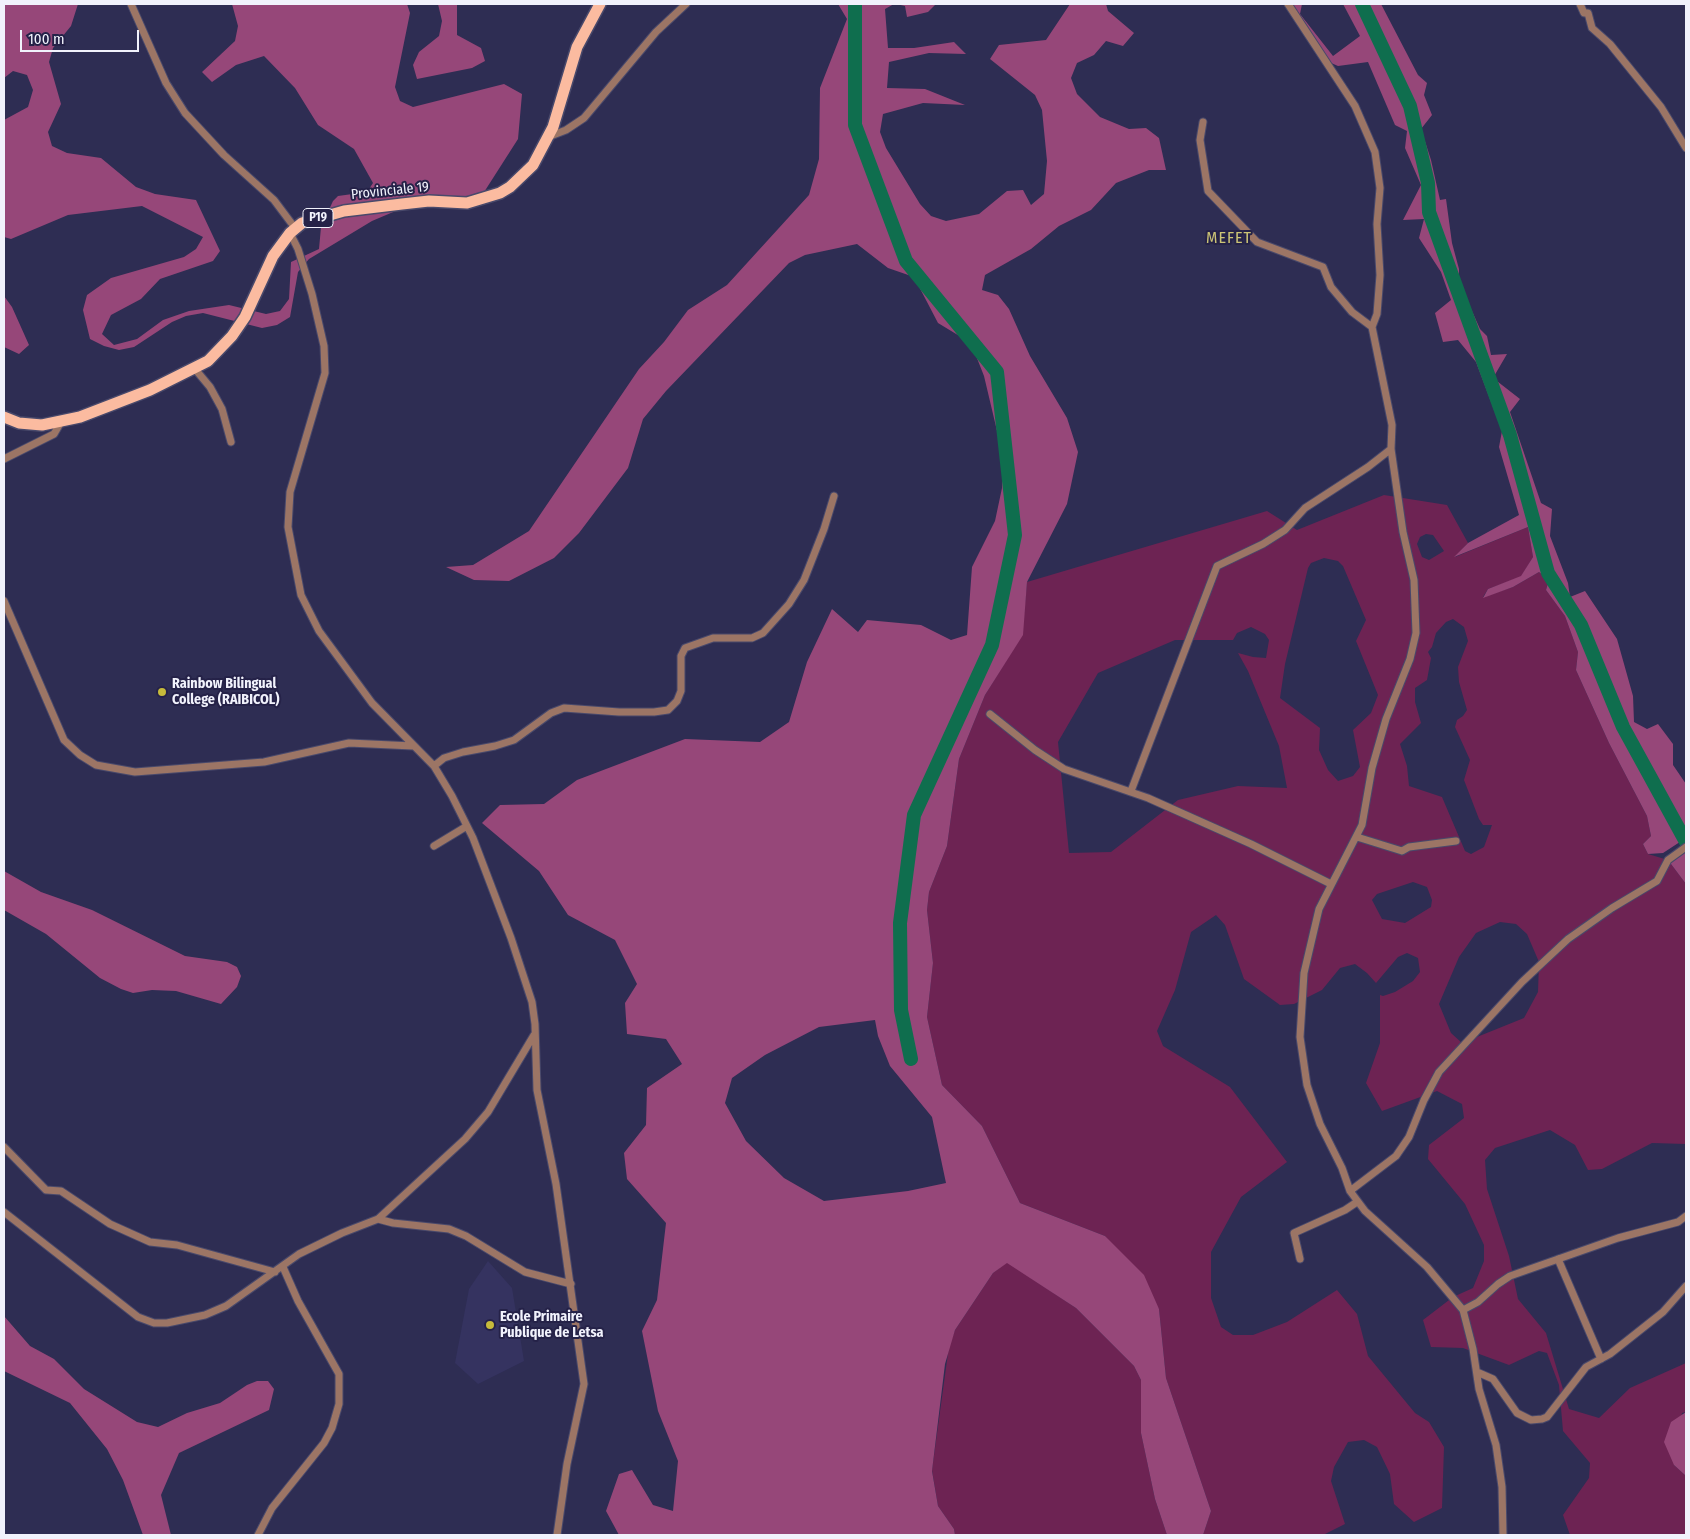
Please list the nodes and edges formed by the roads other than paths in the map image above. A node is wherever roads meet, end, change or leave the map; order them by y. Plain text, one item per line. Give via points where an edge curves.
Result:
1 (131, 4) edge
2 (600, 4) edge
3 (686, 4) edge
4 (1288, 4) edge
5 (1580, 4) edge
6 (1202, 122) dead end
7 (548, 137) junction
8 (1686, 148) edge
9 (293, 231) junction
10 (1372, 327) junction
11 (196, 369) junction
12 (4, 417) edge
13 (61, 422) junction
14 (230, 442) dead end
15 (1391, 449) junction
16 (4, 460) edge
17 (834, 496) dead end
18 (4, 601) edge
19 (990, 714) dead end
20 (413, 746) junction
21 (434, 766) junction
22 (1131, 791) junction
23 (467, 826) junction
24 (1357, 837) junction
25 (1456, 841) dead end
26 (434, 846) dead end
27 (1686, 847) edge
28 (1331, 884) junction
29 (535, 1033) junction
30 (4, 1146) edge
31 (1350, 1191) junction
32 (1357, 1202) junction
33 (4, 1212) edge
34 (1686, 1216) edge
35 (378, 1219) junction
36 (1300, 1259) dead end
37 (1558, 1260) junction
38 (282, 1266) junction
39 (275, 1272) junction
40 (571, 1284) junction
41 (1686, 1286) edge
42 (1463, 1310) junction
43 (1601, 1359) junction
44 (1477, 1372) junction
45 (258, 1535) edge
46 (557, 1535) edge
47 (1503, 1535) edge

1 - 9 street via 166,83 185,114 274,200
2 - 7 main road, Provinciale 19 / P19 via 577,47
3 - 7 street via 656,32 584,118
4 - 10 street via 1355,106 1376,152 1380,188 1377,224 1380,275 1377,314
5 - 8 street via 1584,13 1588,13 1592,28 1610,44 1660,107
6 - 10 street via 1200,140 1208,191 1256,242 1323,267 1330,286 1352,312
7 - 9 main road, Provinciale 19 / P19 via 526,172 500,193 467,203 428,201 344,211 314,218
9 - 11 main road, Provinciale 19 / P19 via 268,266 252,304 232,336 218,353
9 - 20 street via 324,346 325,373 290,492 288,527 301,596 319,631 372,703
10 - 15 street via 1392,425
11 - 13 main road, Provinciale 19 / P19 via 102,409
11 - 14 street via 222,409
12 - 13 main road, Provinciale 19 / P19 via 30,424
13 - 16 street via 54,434
15 - 22 street via 1305,508 1285,530 1264,544 1217,566
15 - 24 street via 1403,532 1414,580 1416,633 1410,659 1386,719
17 - 21 street via 804,580 789,604 764,633 752,638 713,638 685,648 681,691 678,701 668,710 619,712 564,708 514,740 462,752 444,758
18 - 20 street via 64,740 96,765 135,772 264,762 349,743
19 - 22 street via 1064,769
20 - 21 street
21 - 23 street
22 - 28 street via 1251,844
23 - 26 street
23 - 29 street via 527,984
24 - 25 street via 1402,851 1409,847
24 - 28 street
27 - 31 street via 1668,860 1657,881 1568,938 1522,982 1439,1072 1396,1156
28 - 31 street via 1319,909 1304,973 1300,1037 1307,1086
29 - 35 street via 505,1085 465,1140
29 - 40 street via 537,1090
30 - 39 street via 46,1190 61,1191 110,1224 150,1242 176,1245
31 - 32 street
32 - 36 street via 1294,1234
32 - 42 street via 1427,1267
33 - 39 street via 138,1317 154,1323 205,1315 226,1306
34 - 37 street via 1678,1222 1618,1238
35 - 38 street via 321,1243
35 - 40 street via 449,1229 525,1272
37 - 42 street via 1510,1276
37 - 43 street
38 - 39 street
38 - 45 street via 335,1365 340,1384 339,1404 324,1443 276,1502
40 - 46 street via 584,1384 567,1464
41 - 43 street via 1663,1312
42 - 44 street
43 - 44 street via 1579,1373 1547,1417 1537,1420 1517,1413 1493,1379
44 - 47 street via 1496,1445 1502,1487

